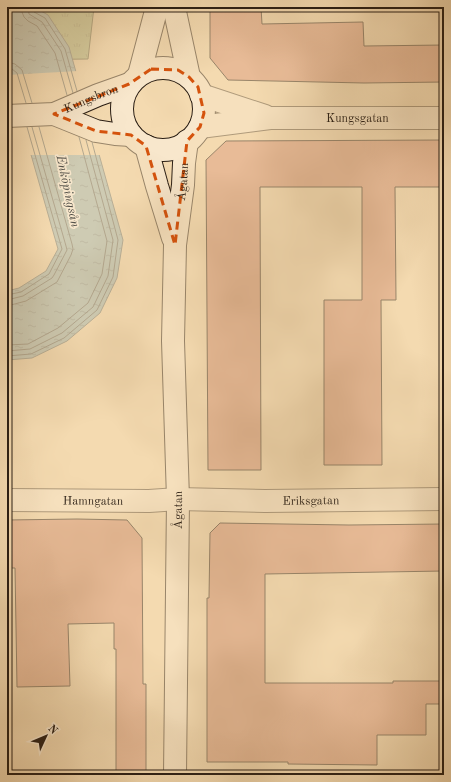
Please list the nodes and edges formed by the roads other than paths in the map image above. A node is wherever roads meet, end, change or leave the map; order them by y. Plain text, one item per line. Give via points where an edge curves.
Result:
1 (157, 7) edge
2 (174, 7) edge
3 (134, 79) junction
4 (195, 86) junction
5 (54, 114) junction
6 (7, 116) edge
7 (270, 118) junction
8 (444, 118) edge
9 (194, 134) junction
10 (139, 141) junction
11 (175, 245) junction
12 (178, 499) junction
13 (444, 499) edge
14 (7, 500) edge
15 (175, 775) edge

1 - 3 street, Ågatan
2 - 4 street, Ågatan
3 - 4 street via 151,69 165,67 178,70
3 - 5 street, Kungsbron
3 - 10 street, Ågatan via 123,96 122,110 124,123
4 - 7 street, Kungsgatan
4 - 9 street, Ågatan via 203,100 204,114
5 - 6 street, Kungsbron
5 - 10 street, Kungsbron via 96,131
7 - 8 street, Kungsgatan
7 - 9 street, Kungsgatan
9 - 10 street, Ågatan via 181,146 168,150 154,149
9 - 11 street, Ågatan via 184,163
10 - 11 street, Ågatan via 157,186
11 - 12 street, Ågatan via 173,341
12 - 13 street, Eriksgatan
12 - 14 street, Hamngatan
12 - 15 street, Ågatan

